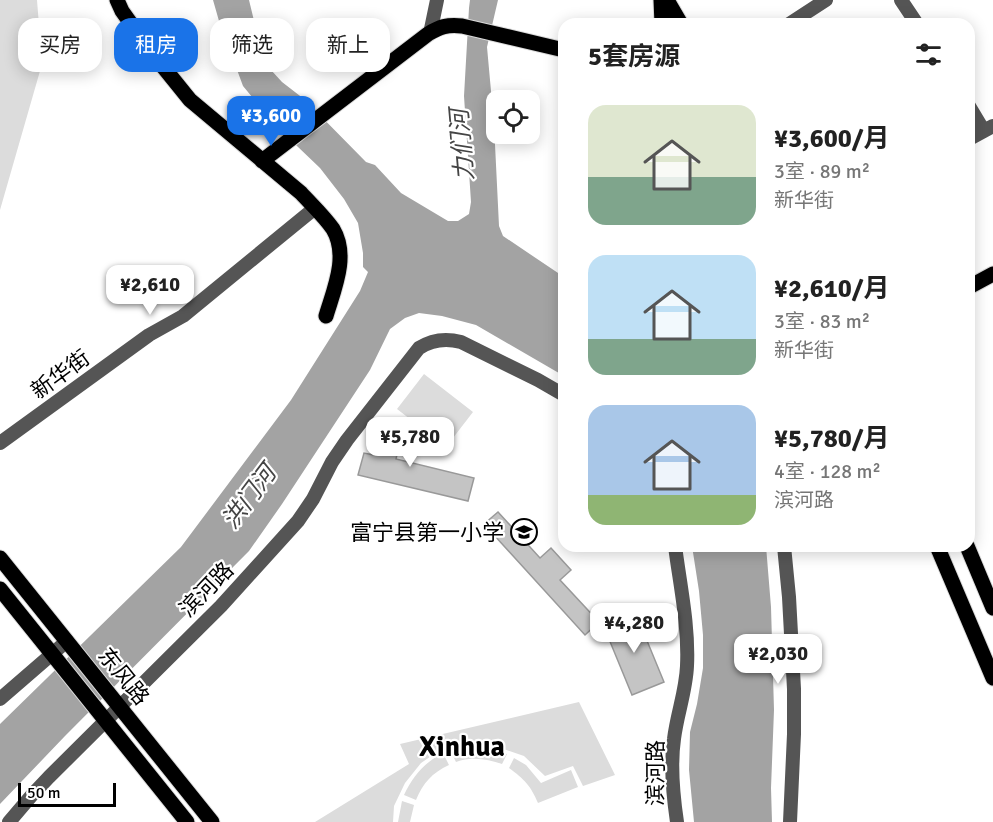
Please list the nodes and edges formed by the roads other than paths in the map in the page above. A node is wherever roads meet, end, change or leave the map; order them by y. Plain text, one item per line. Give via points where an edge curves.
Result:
1 (117, 0) edge
2 (437, 0) edge
3 (661, 0) edge
4 (667, 0) edge
5 (826, 0) edge
6 (902, 0) edge
7 (663, 18) edge
8 (678, 18) edge
9 (798, 18) edge
10 (913, 18) edge
11 (431, 29) dead end
12 (558, 49) edge
13 (975, 113) edge
14 (989, 128) edge
15 (975, 136) edge
16 (262, 160) junction
17 (315, 208) junction
18 (993, 274) edge
19 (975, 284) edge
20 (326, 316) dead end
21 (558, 392) edge
22 (0, 443) edge
23 (676, 552) edge
24 (785, 552) edge
25 (940, 552) edge
26 (969, 552) edge
27 (0, 558) edge
28 (0, 589) edge
29 (993, 608) edge
30 (67, 641) junction
31 (52, 654) junction
32 (989, 656) edge
33 (993, 678) edge
34 (0, 699) edge
35 (120, 707) junction
36 (106, 721) junction
37 (9, 822) edge
38 (187, 822) edge
39 (212, 822) edge
40 (676, 822) edge
41 (790, 822) edge

1 - 16 main road via 190,100
2 - 11 street
3 - 7 main road
4 - 8 main road
5 - 9 street
6 - 10 street
12 - 16 main road via 462,26 443,26
13 - 14 street
14 - 15 street
16 - 17 main road
17 - 20 main road via 334,231 340,250 338,276
17 - 22 street, 新华街 via 183,316 148,335
18 - 19 main road
21 - 35 street, 滨河路 via 461,342 443,339 419,348 328,468 298,521 221,606
23 - 40 street, 滨河路 via 687,652 673,750
24 - 41 street via 795,689
25 - 32 main road
26 - 29 main road
27 - 30 main road, 东风路
28 - 31 main road, 东风路
30 - 31 street
30 - 35 main road, 东风路
31 - 34 street
31 - 36 main road, 东风路
32 - 33 main road
35 - 36 street, 滨河路
35 - 39 main road, 东风路
36 - 37 street, 滨河路
36 - 38 main road, 东风路

